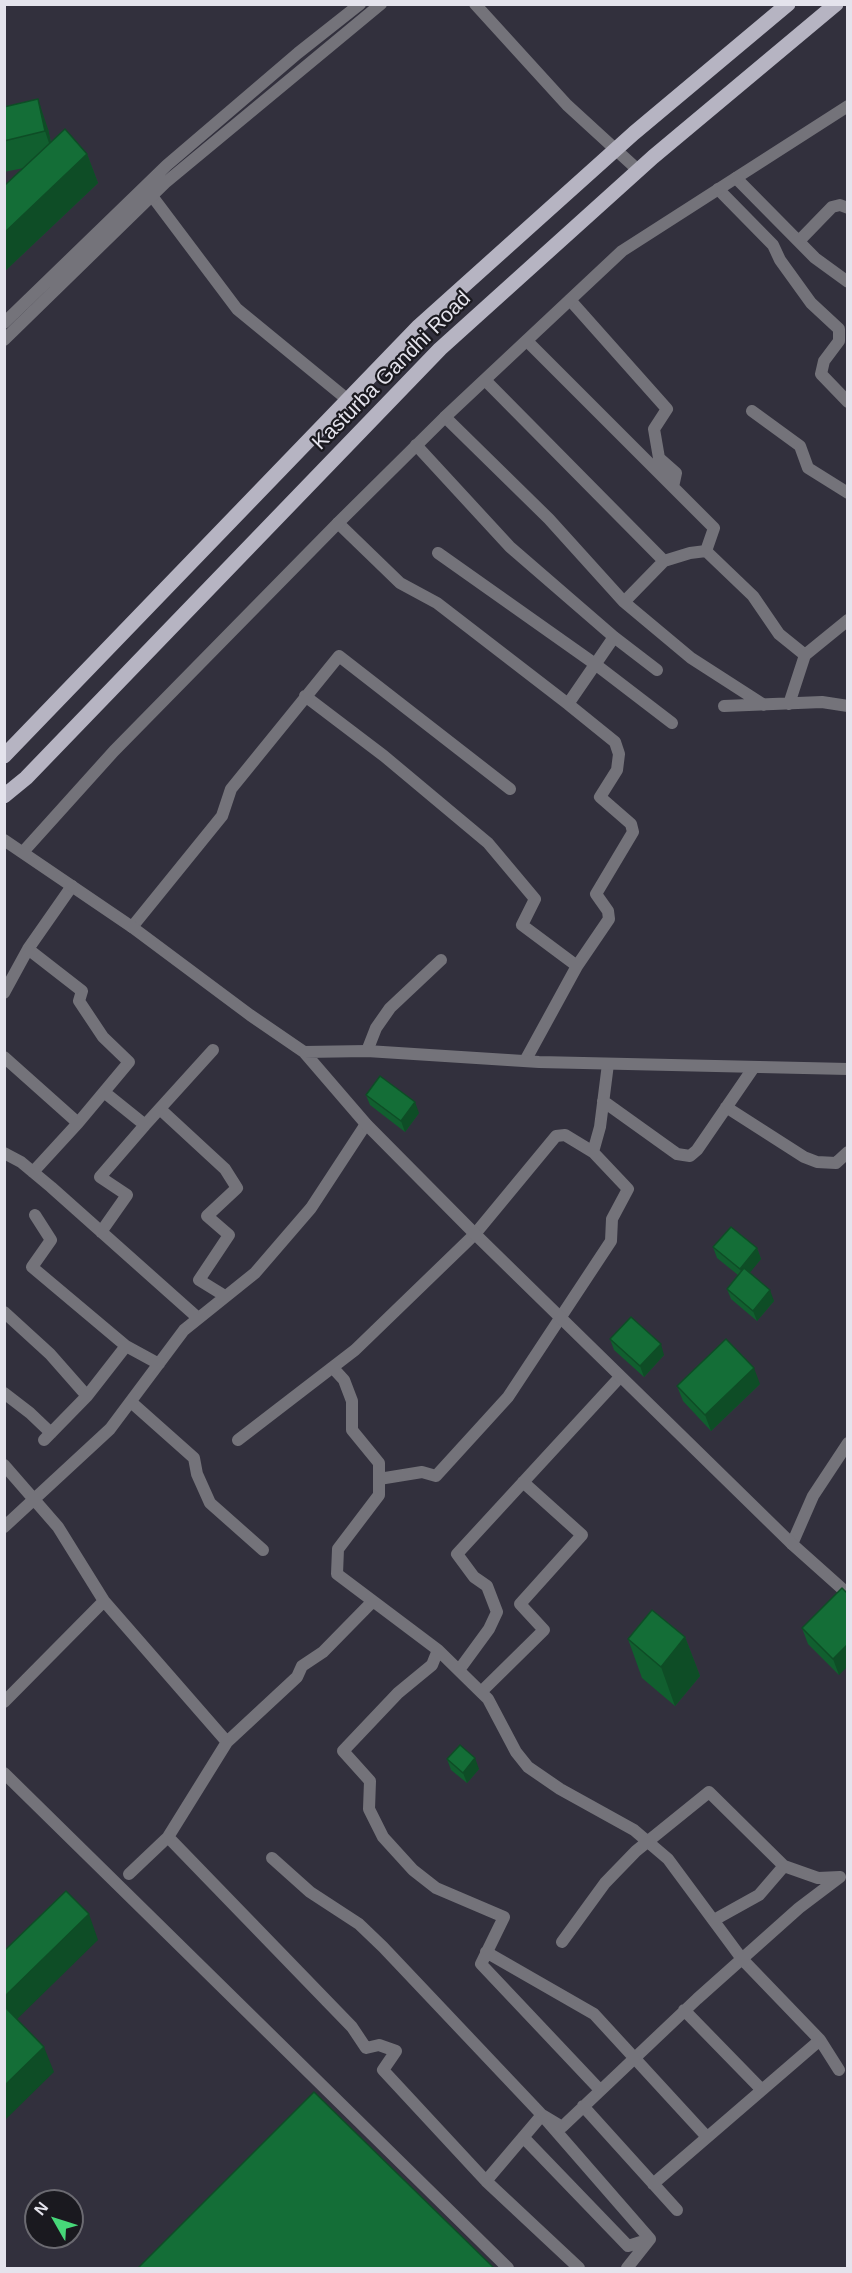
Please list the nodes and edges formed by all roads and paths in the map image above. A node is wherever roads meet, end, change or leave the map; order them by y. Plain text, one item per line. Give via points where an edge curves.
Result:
1 (360, 4) edge
2 (381, 4) edge
3 (475, 4) edge
4 (788, 4) edge
5 (836, 4) edge
6 (848, 106) edge
7 (617, 148) junction
8 (638, 170) junction
9 (736, 178) junction
10 (718, 189) junction
11 (152, 196) junction
12 (848, 208) edge
13 (799, 242) junction
14 (848, 282) edge
15 (570, 300) junction
16 (4, 323) edge
17 (4, 340) edge
18 (527, 341) junction
19 (485, 380) junction
20 (348, 400) junction
21 (848, 402) edge
22 (752, 411) dead end
23 (445, 417) junction
24 (416, 445) junction
25 (673, 487) junction
26 (848, 493) edge
27 (338, 523) junction
28 (706, 551) junction
29 (438, 553) dead end
30 (664, 561) junction
31 (624, 602) junction
32 (848, 620) edge
33 (614, 637) junction
34 (805, 655) junction
35 (595, 664) junction
36 (657, 670) dead end
37 (305, 696) junction
38 (568, 704) junction
39 (789, 704) junction
40 (764, 705) junction
41 (724, 706) dead end
42 (848, 706) edge
43 (672, 723) dead end
44 (4, 756) edge
45 (510, 789) dead end
46 (4, 796) edge
47 (4, 840) edge
48 (23, 852) junction
49 (72, 886) junction
50 (132, 927) junction
51 (28, 950) junction
52 (441, 960) dead end
53 (577, 966) junction
54 (4, 993) edge
55 (213, 1050) dead end
56 (367, 1051) junction
57 (304, 1052) junction
58 (4, 1057) edge
59 (525, 1062) junction
60 (608, 1064) junction
61 (754, 1066) junction
62 (848, 1068) edge
63 (104, 1092) junction
64 (603, 1101) junction
65 (726, 1107) junction
66 (160, 1109) junction
67 (78, 1123) junction
68 (366, 1124) junction
69 (145, 1125) junction
70 (593, 1152) junction
71 (848, 1152) edge
72 (4, 1154) edge
73 (33, 1172) junction
74 (35, 1215) dead end
75 (101, 1232) junction
76 (475, 1234) junction
77 (225, 1296) junction
78 (4, 1311) edge
79 (560, 1315) junction
80 (198, 1318) junction
81 (126, 1346) junction
82 (159, 1364) junction
83 (333, 1368) junction
84 (620, 1377) junction
85 (4, 1394) edge
86 (87, 1396) junction
87 (131, 1402) junction
88 (238, 1440) dead end
89 (848, 1443) edge
90 (4, 1465) edge
91 (379, 1479) junction
92 (523, 1482) junction
93 (34, 1500) junction
94 (4, 1527) edge
95 (792, 1544) junction
96 (263, 1550) dead end
97 (848, 1594) edge
98 (104, 1601) junction
99 (374, 1601) junction
100 (438, 1650) junction
101 (459, 1670) junction
102 (481, 1692) junction
103 (4, 1702) edge
104 (228, 1742) junction
105 (4, 1773) edge
106 (168, 1838) junction
107 (648, 1841) junction
108 (272, 1858) dead end
109 (784, 1866) junction
110 (129, 1874) dead end
111 (844, 1877) edge
112 (714, 1920) junction
113 (562, 1942) dead end
114 (486, 1952) junction
115 (742, 1959) junction
116 (684, 2010) junction
117 (820, 2040) junction
118 (634, 2057) junction
119 (839, 2070) dead end
120 (600, 2090) junction
121 (762, 2090) junction
122 (583, 2106) junction
123 (542, 2115) junction
124 (524, 2137) junction
125 (707, 2138) junction
126 (486, 2181) junction
127 (653, 2184) junction
128 (677, 2211) dead end
129 (650, 2239) junction
130 (508, 2268) edge
131 (579, 2268) edge
132 (627, 2268) edge

1 - 16 street via 167,165
2 - 11 street
3 - 7 street via 567,105
4 - 7 main road, Kasturba Gandhi Road
5 - 8 main road, Kasturba Gandhi Road
6 - 9 street
7 - 8 street
7 - 20 main road, Kasturba Gandhi Road via 466,282
8 - 46 main road, Kasturba Gandhi Road via 440,349 26,778
9 - 10 street
9 - 13 street
10 - 15 street via 622,251
10 - 21 street via 772,245 811,303 839,329 839,341 820,374
11 - 17 street
11 - 20 street via 237,309
12 - 13 street via 832,207
13 - 14 street
15 - 18 street
15 - 25 street via 667,409 654,429 660,458 676,473
18 - 19 street
18 - 25 street
19 - 23 street
19 - 30 street
20 - 44 main road, Kasturba Gandhi Road
22 - 26 street via 800,446 807,468
23 - 24 street
23 - 31 street via 549,519
24 - 27 street
24 - 33 street via 510,547
25 - 28 street via 714,528
27 - 38 street via 400,582 437,603
27 - 48 street via 114,751
28 - 30 street
28 - 34 street via 753,596 779,634
29 - 35 street
30 - 31 street
31 - 40 street via 691,657
32 - 34 street
33 - 35 street
33 - 36 street
34 - 39 street
35 - 38 street
35 - 43 street
37 - 45 street via 334,658 342,656
37 - 50 street via 231,789 222,816
37 - 53 street via 488,843 535,899 522,925
38 - 53 street via 615,742 619,764 600,797 631,824 633,832 597,889 597,898 609,919
39 - 40 street
39 - 42 street via 822,702
40 - 41 street
47 - 48 street
48 - 49 street
49 - 50 street
49 - 51 street
50 - 57 street
51 - 54 street
51 - 63 street via 82,991 79,1001 103,1037 129,1062
52 - 56 street via 390,1008
53 - 59 street
55 - 66 street
56 - 57 street
56 - 59 street
57 - 68 street
58 - 67 street
59 - 60 street
60 - 61 street
60 - 64 street
61 - 62 street
61 - 65 street
63 - 67 street
63 - 69 street
64 - 65 street via 683,1156 697,1150
64 - 70 street
65 - 71 street via 817,1162 836,1163
66 - 69 street
66 - 77 street via 225,1169 237,1188 207,1216 229,1235 199,1280
67 - 73 street
68 - 76 street
68 - 77 street via 311,1208 255,1273
69 - 75 street via 100,1177 127,1195
70 - 76 street via 565,1135 556,1136
70 - 79 street via 625,1184 627,1193 612,1220 611,1241
72 - 73 street
73 - 75 street
74 - 81 street via 51,1240 32,1267
75 - 80 street
76 - 79 street
76 - 83 street
77 - 80 street
78 - 86 street
79 - 84 street
79 - 91 street via 508,1397 436,1476 422,1472
80 - 82 street
81 - 82 street
81 - 86 street
82 - 87 street
83 - 88 street
83 - 91 street via 344,1380 352,1401 352,1430 379,1463
84 - 92 street
84 - 95 street
85 - 86 street via 30,1413 48,1437
87 - 93 street via 110,1429
87 - 96 street via 194,1458 210,1503
89 - 95 street via 813,1496
90 - 93 street
91 - 99 street via 379,1496 338,1549 337,1574
92 - 101 street via 457,1554 487,1586 498,1612
92 - 102 street via 582,1535 520,1604 544,1630
93 - 94 street
93 - 98 street via 58,1527
95 - 97 street
98 - 103 street
98 - 104 street
99 - 100 street
99 - 104 street via 323,1652 302,1666 297,1677
100 - 101 street
100 - 114 street via 432,1665 398,1693 343,1751 370,1781 369,1809 383,1837 413,1870 436,1888 504,1917
101 - 102 street
102 - 107 street via 489,1699 528,1767
104 - 106 street
105 - 130 street
106 - 110 street
106 - 126 street via 352,2027 366,2048 379,2045 396,2051 383,2070
107 - 109 street via 709,1792
107 - 112 street via 681,1873
107 - 113 street via 605,1883
108 - 123 street via 310,1892 359,1924
109 - 111 street via 818,1878
109 - 112 street via 759,1895
111 - 115 street via 799,1908
112 - 115 street
114 - 118 street via 594,2014
114 - 120 street via 481,1964
115 - 116 street
115 - 117 street
116 - 118 street
116 - 121 street
117 - 119 street
117 - 121 street
118 - 120 street
118 - 125 street
120 - 122 street
121 - 125 street
122 - 123 street via 562,2127
122 - 127 street
123 - 124 street
123 - 129 street
124 - 126 street
124 - 129 street via 628,2246
125 - 127 street
126 - 131 street
127 - 128 street
129 - 132 street

